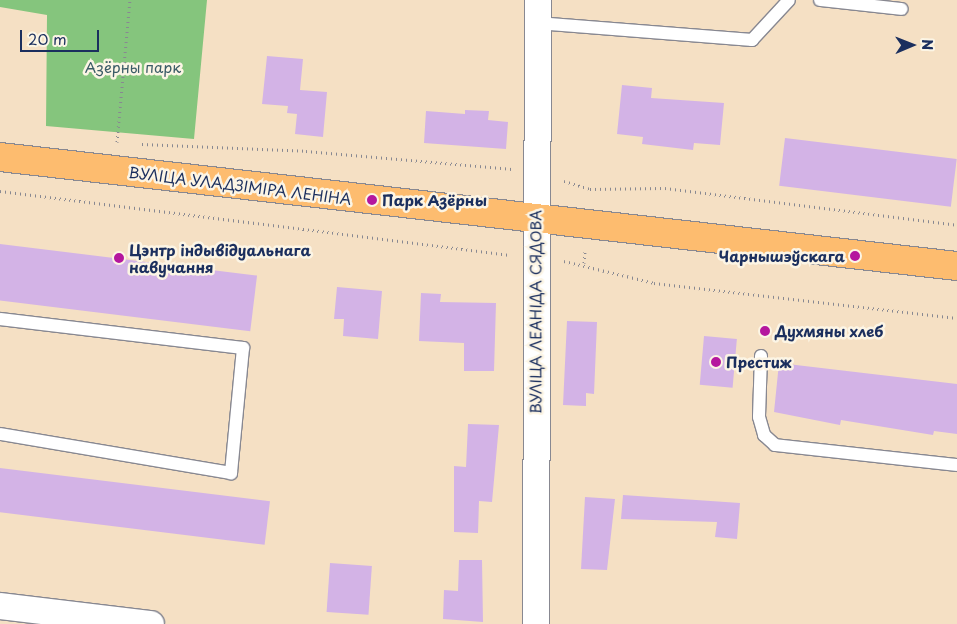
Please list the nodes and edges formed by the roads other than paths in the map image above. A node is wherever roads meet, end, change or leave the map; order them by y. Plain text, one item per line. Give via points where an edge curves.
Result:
1 (789, 0) edge
2 (820, 0) edge
3 (902, 9) dead end
4 (537, 12) edge
5 (0, 157) edge
6 (535, 216) junction
7 (957, 266) edge
8 (0, 319) edge
9 (761, 356) dead end
10 (0, 434) edge
11 (957, 465) edge
12 (0, 606) edge
13 (151, 624) edge
14 (536, 624) edge

1 - 4 lane via 752,40
2 - 3 lane
4 - 6 street, ВУЛІЦА ЛЕАНІДА СЯДОВА
5 - 6 main road, ВУЛІЦА УЛАДЗІМІРА ЛЕНІНА
6 - 7 main road, ВУЛІЦА УЛАДЗІМІРА ЛЕНІНА
6 - 14 street, ВУЛІЦА ЛЕАНІДА СЯДОВА
8 - 10 lane via 243,348 231,473
9 - 11 lane via 759,417 764,435 775,445
12 - 13 street

